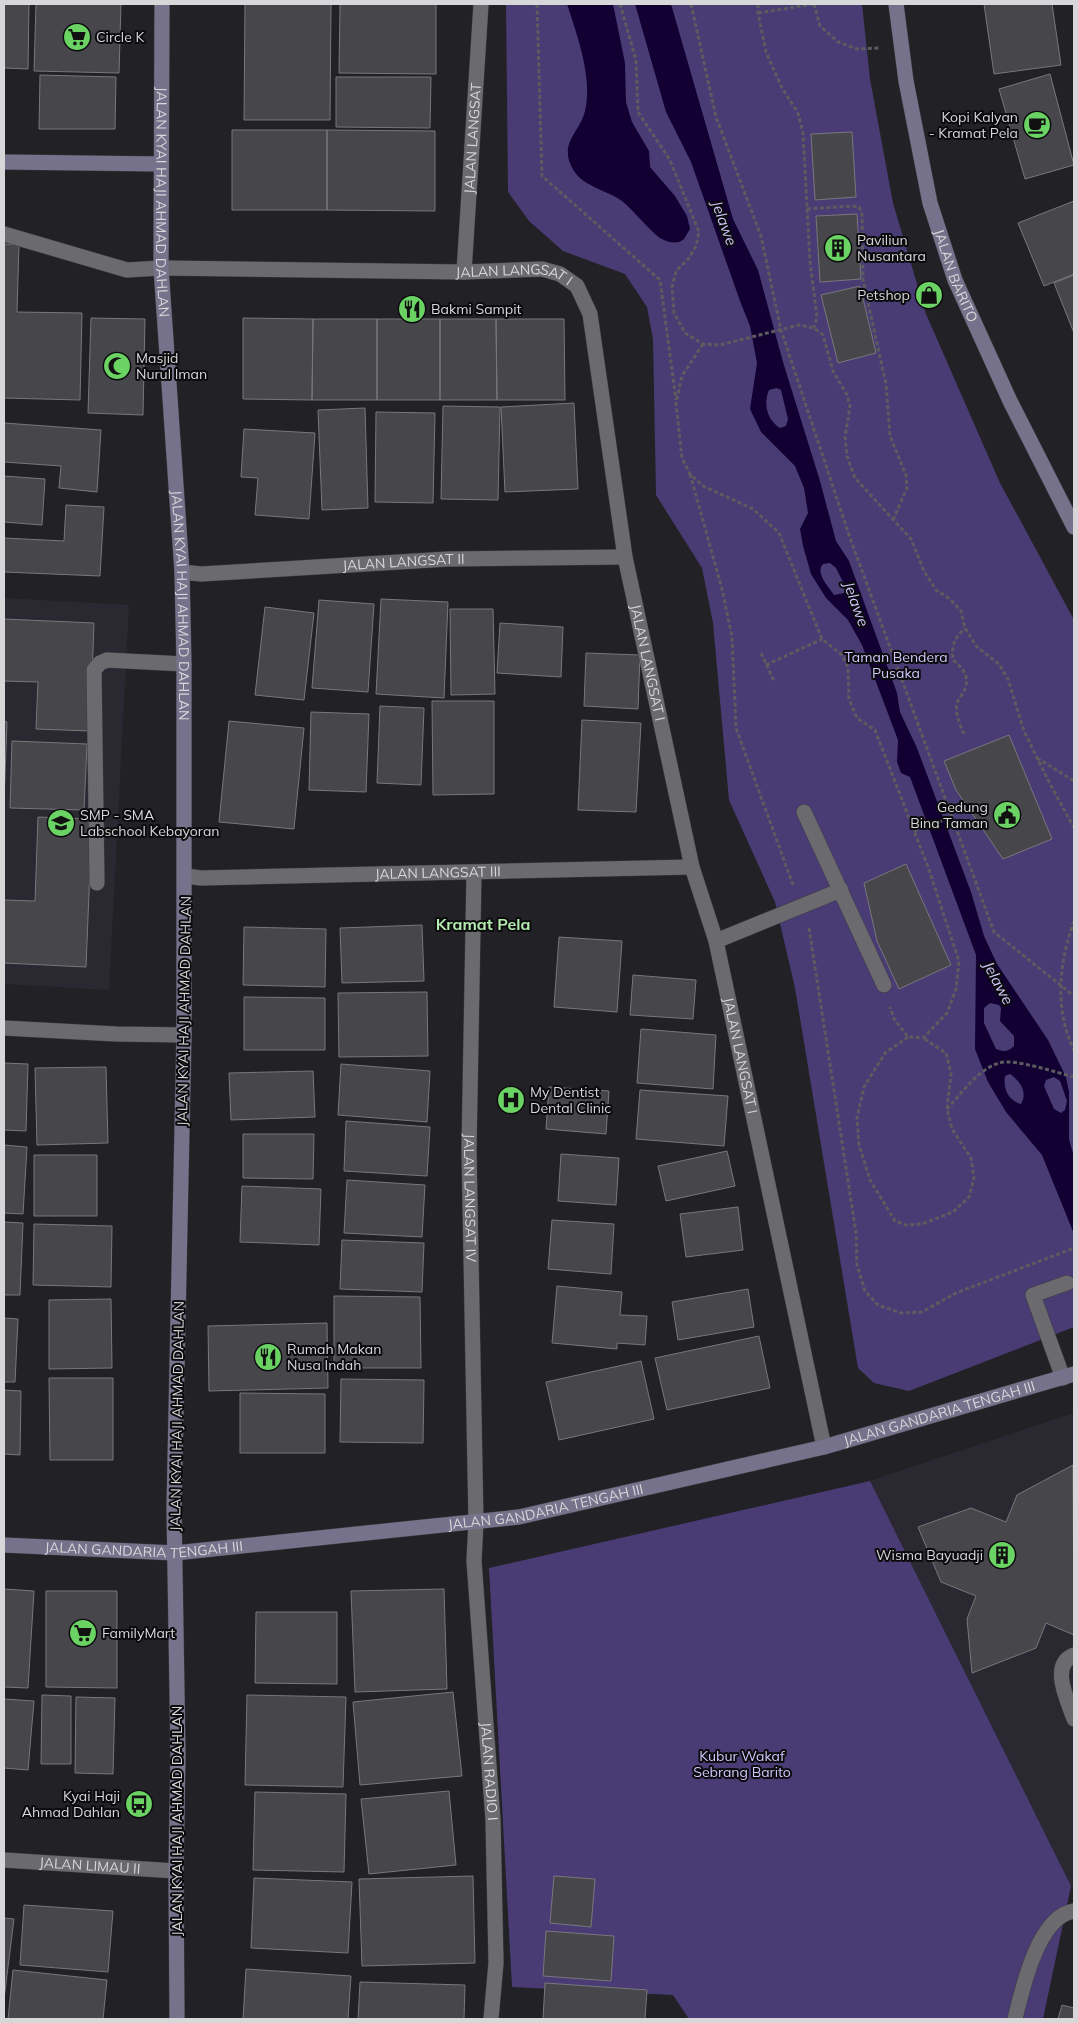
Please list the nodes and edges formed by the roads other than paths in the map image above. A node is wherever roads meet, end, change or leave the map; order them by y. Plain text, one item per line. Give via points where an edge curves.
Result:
1 (162, 4) edge
2 (481, 4) edge
3 (896, 4) edge
4 (4, 162) edge
5 (160, 164) junction
6 (4, 234) edge
7 (161, 268) junction
8 (464, 272) junction
9 (1074, 527) edge
10 (625, 557) junction
11 (182, 572) junction
12 (184, 664) junction
13 (804, 812) dead end
14 (692, 867) junction
15 (474, 873) junction
16 (186, 876) junction
17 (97, 883) dead end
18 (841, 890) junction
19 (716, 941) junction
20 (884, 985) road end
21 (4, 1028) edge
22 (184, 1035) junction
23 (1067, 1283) dead end
24 (1069, 1376) edge
25 (824, 1447) junction
26 (476, 1522) junction
27 (4, 1545) edge
28 (175, 1553) junction
29 (1074, 1655) edge
30 (1074, 1719) edge
31 (4, 1860) edge
32 (176, 1871) junction
33 (1074, 1912) edge
34 (177, 2019) edge
35 (491, 2019) edge
36 (1015, 2019) edge

1 - 5 main road, JALAN KYAI HAJI AHMAD DAHLAN
2 - 8 street, JALAN LANGSAT
3 - 9 main road, JALAN BARITO via 906,81 930,203 955,280 1010,401
4 - 5 main road
5 - 7 main road, JALAN KYAI HAJI AHMAD DAHLAN
6 - 7 street, JALAN LANGSAT I via 127,270
7 - 8 street, JALAN LANGSAT I
7 - 11 main road, JALAN KYAI HAJI AHMAD DAHLAN
8 - 10 street, JALAN LANGSAT I via 542,269 560,274 577,286 590,314
10 - 11 street, JALAN LANGSAT II via 448,559
10 - 14 street, JALAN LANGSAT I
11 - 12 main road, JALAN KYAI HAJI AHMAD DAHLAN
12 - 16 main road, JALAN KYAI HAJI AHMAD DAHLAN
12 - 17 street via 107,660 94,670
13 - 18 street
14 - 15 street, JALAN LANGSAT III
14 - 19 street, JALAN LANGSAT I
15 - 16 street, JALAN LANGSAT III
15 - 26 street, JALAN LANGSAT IV via 469,1150
16 - 22 main road, JALAN KYAI HAJI AHMAD DAHLAN
18 - 19 street
18 - 20 street
19 - 25 street, JALAN LANGSAT I
21 - 22 street
22 - 28 main road, JALAN KYAI HAJI AHMAD DAHLAN
23 - 24 street via 1033,1295
24 - 25 main road, JALAN GANDARIA TENGAH III
25 - 26 main road, JALAN GANDARIA TENGAH III via 519,1517
26 - 28 main road, JALAN GANDARIA TENGAH III
26 - 35 street, JALAN RADIO I via 475,1582 493,1820 496,1963
27 - 28 main road, JALAN GANDARIA TENGAH III
28 - 32 main road, JALAN KYAI HAJI AHMAD DAHLAN
29 - 30 street via 1062,1666 1061,1675
31 - 32 street, JALAN LIMAU II
32 - 34 main road, JALAN KYAI HAJI AHMAD DAHLAN
33 - 36 street via 1068,1912 1051,1924 1028,1966

